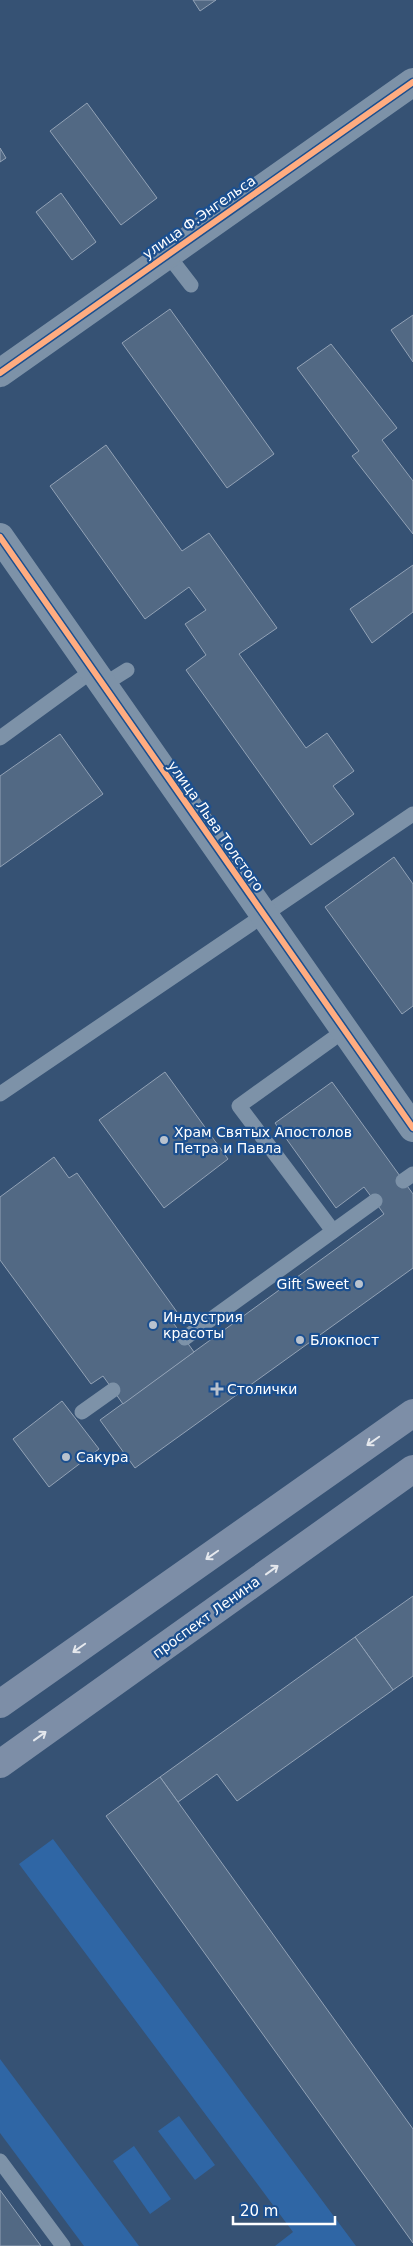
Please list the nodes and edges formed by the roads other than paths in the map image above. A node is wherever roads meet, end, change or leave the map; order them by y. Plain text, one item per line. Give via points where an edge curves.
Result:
1 (413, 82) edge
2 (167, 254) junction
3 (191, 285) dead end
4 (0, 373) edge
5 (3, 549) edge
6 (127, 670) dead end
7 (97, 678) junction
8 (0, 738) edge
9 (413, 814) edge
10 (263, 914) junction
11 (345, 1030) junction
12 (0, 1094) edge
13 (413, 1128) edge
14 (375, 1201) dead end
15 (333, 1231) junction
16 (185, 1338) dead end
17 (113, 1390) dead end
18 (82, 1412) dead end
19 (413, 1413) edge
20 (413, 1469) edge
21 (0, 1704) edge
22 (0, 1764) edge
23 (0, 2161) edge
24 (63, 2246) edge

1 - 2 street, улица Ф.Энгельса
2 - 3 lane
2 - 4 street, улица Ф.Энгельса
5 - 7 street, улица Льва Толстого
6 - 7 lane
7 - 8 lane
7 - 10 street, улица Льва Толстого
9 - 10 lane
10 - 11 street, улица Льва Толстого
10 - 12 lane
11 - 13 street, улица Льва Толстого
11 - 15 lane via 239,1106
14 - 15 lane
15 - 16 lane
17 - 18 lane
19 -> 21 main road
22 -> 20 main road, проспект Ленина
23 - 24 lane

